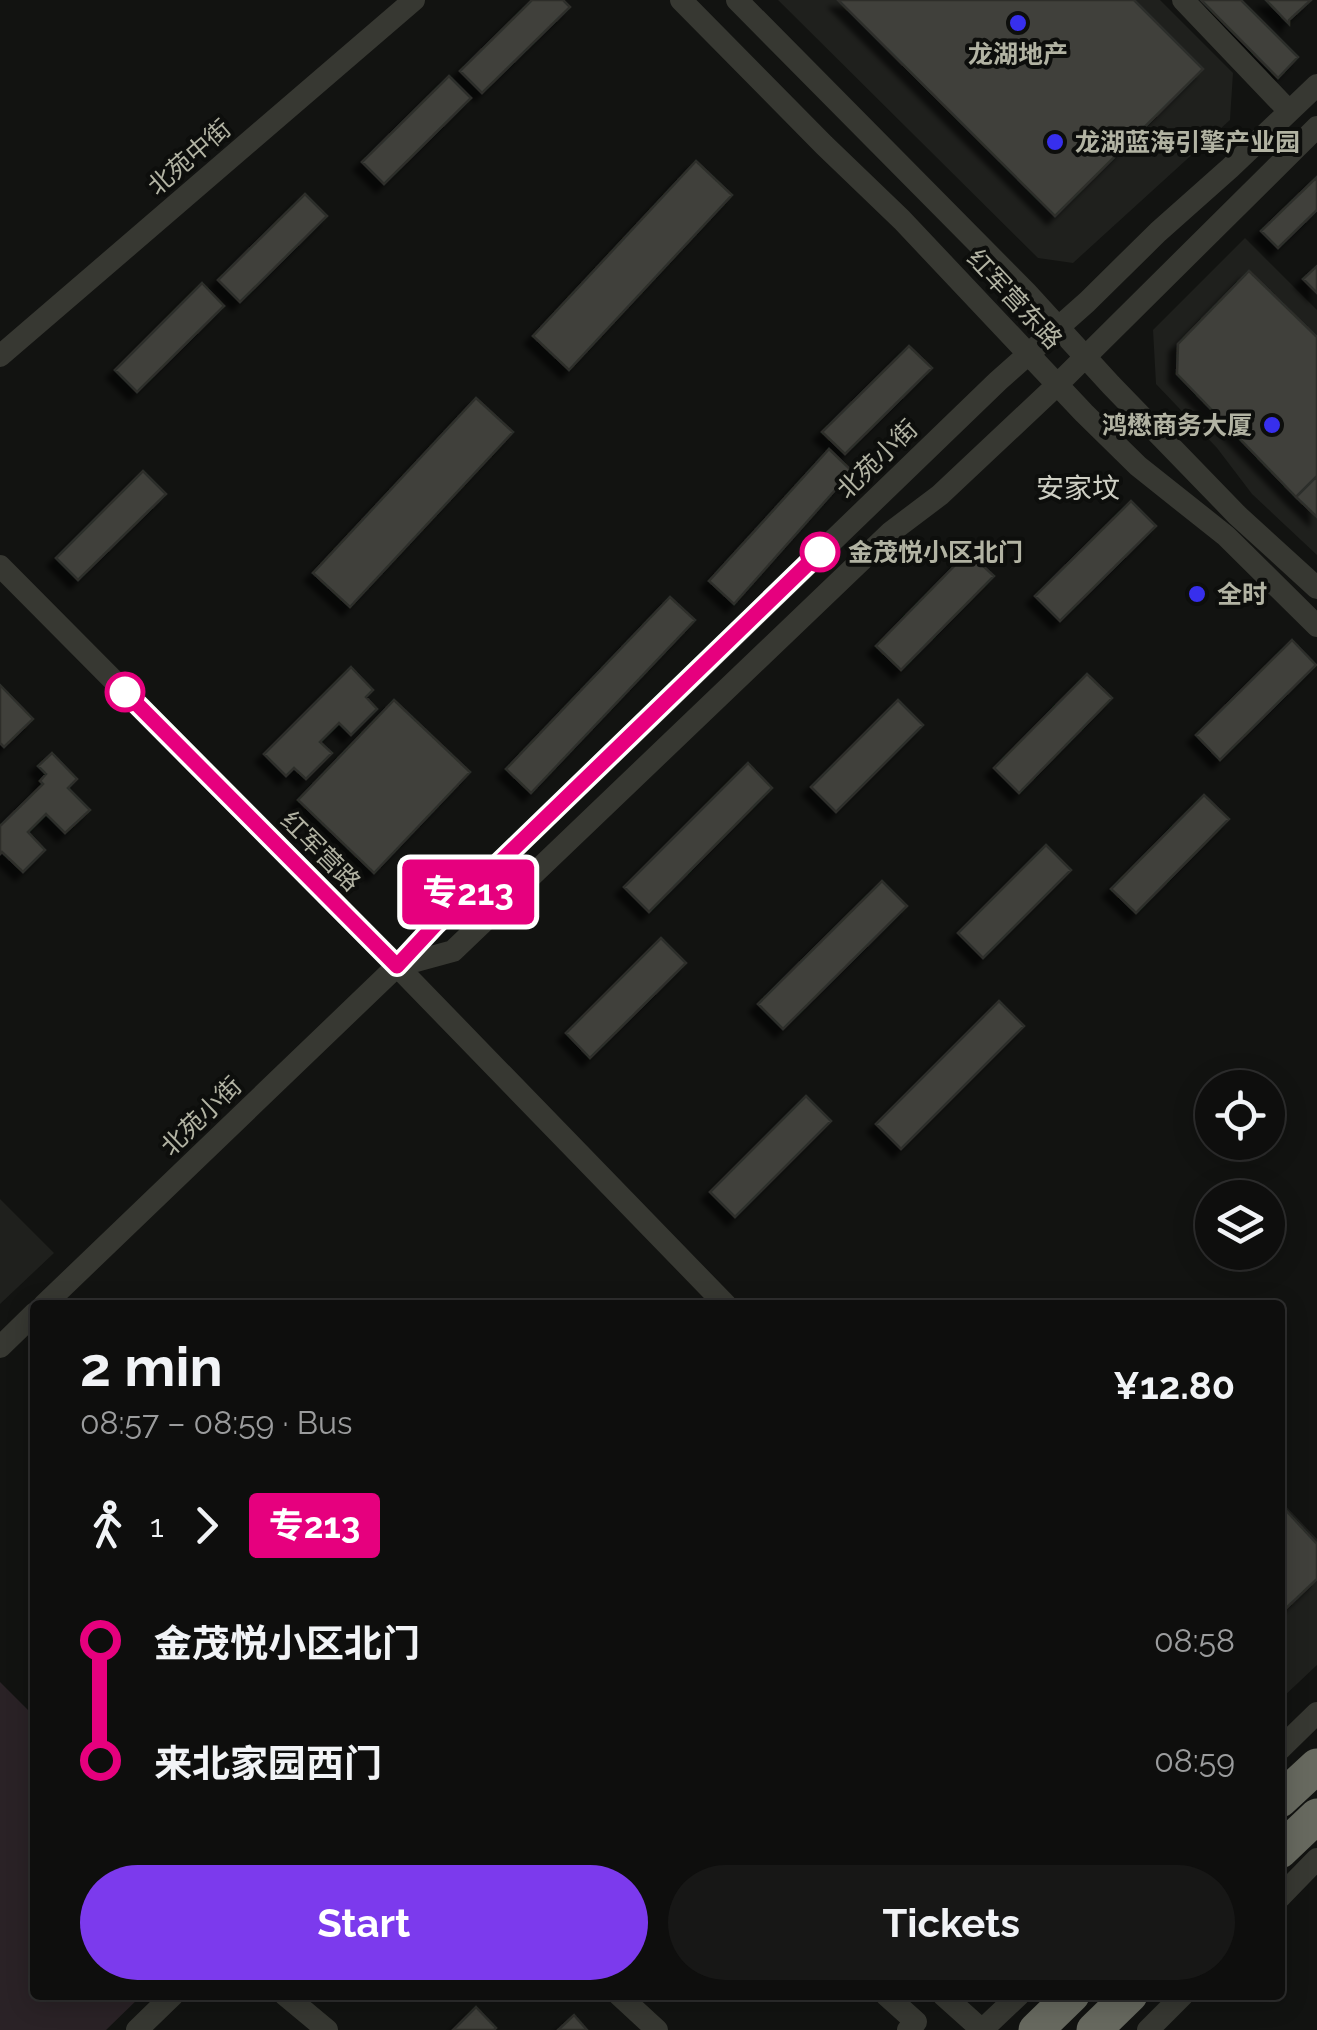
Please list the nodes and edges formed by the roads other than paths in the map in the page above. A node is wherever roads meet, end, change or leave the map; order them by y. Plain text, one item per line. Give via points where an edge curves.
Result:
1 (414, 0) edge
2 (681, 0) edge
3 (737, 0) edge
4 (1183, 0) edge
5 (1317, 84) edge
6 (1290, 111) junction
7 (1317, 127) edge
8 (1059, 327) junction
9 (1028, 354) junction
10 (0, 356) edge
11 (1086, 357) junction
12 (1057, 384) junction
13 (0, 566) edge
14 (1317, 588) edge
15 (1317, 626) edge
16 (397, 966) junction
17 (49, 1300) edge
18 (721, 1300) edge
19 (30, 1318) edge
20 (0, 1347) edge
21 (1317, 1713) edge
22 (1285, 1745) edge
23 (1317, 1766) edge
24 (1285, 1795) edge
25 (1317, 1816) edge
26 (1285, 1846) edge
27 (1317, 1859) edge
28 (1285, 1891) edge
29 (168, 2000) edge
30 (291, 2000) edge
31 (624, 2000) edge
32 (892, 2000) edge
33 (949, 2000) edge
34 (1014, 2000) edge
35 (1067, 2000) edge
36 (1125, 2000) edge
37 (1178, 2000) edge
38 (138, 2030) edge
39 (327, 2030) edge
40 (657, 2030) edge
41 (908, 2030) edge
42 (982, 2030) edge
43 (1036, 2030) edge
44 (1094, 2030) edge
45 (1148, 2030) edge

1 - 10 street, 北苑中街
2 - 9 street, 红军营东路
3 - 8 street, 红军营东路
4 - 6 street
5 - 6 street, 北苑小街
6 - 8 street, 北苑小街
7 - 11 street, 北苑小街
8 - 9 street, 北苑小街
8 - 11 street, 红军营东路
9 - 12 street, 红军营东路
9 - 16 street, 北苑小街
11 - 12 street, 北苑小街
11 - 14 street, 红军营东路
12 - 15 street, 红军营东路
12 - 16 street, 北苑小街 via 940,496 891,532 453,951
13 - 16 street, 红军营路
16 - 17 street, 北苑小街
16 - 18 street, 红军营路
19 - 20 street
21 - 22 street
23 - 24 highway
25 - 26 highway
27 - 28 street
29 - 38 street
30 - 39 street
31 - 40 street
32 - 41 street via 916,2022
33 - 42 street
34 - 42 street
35 - 43 highway
36 - 44 highway
37 - 45 street

